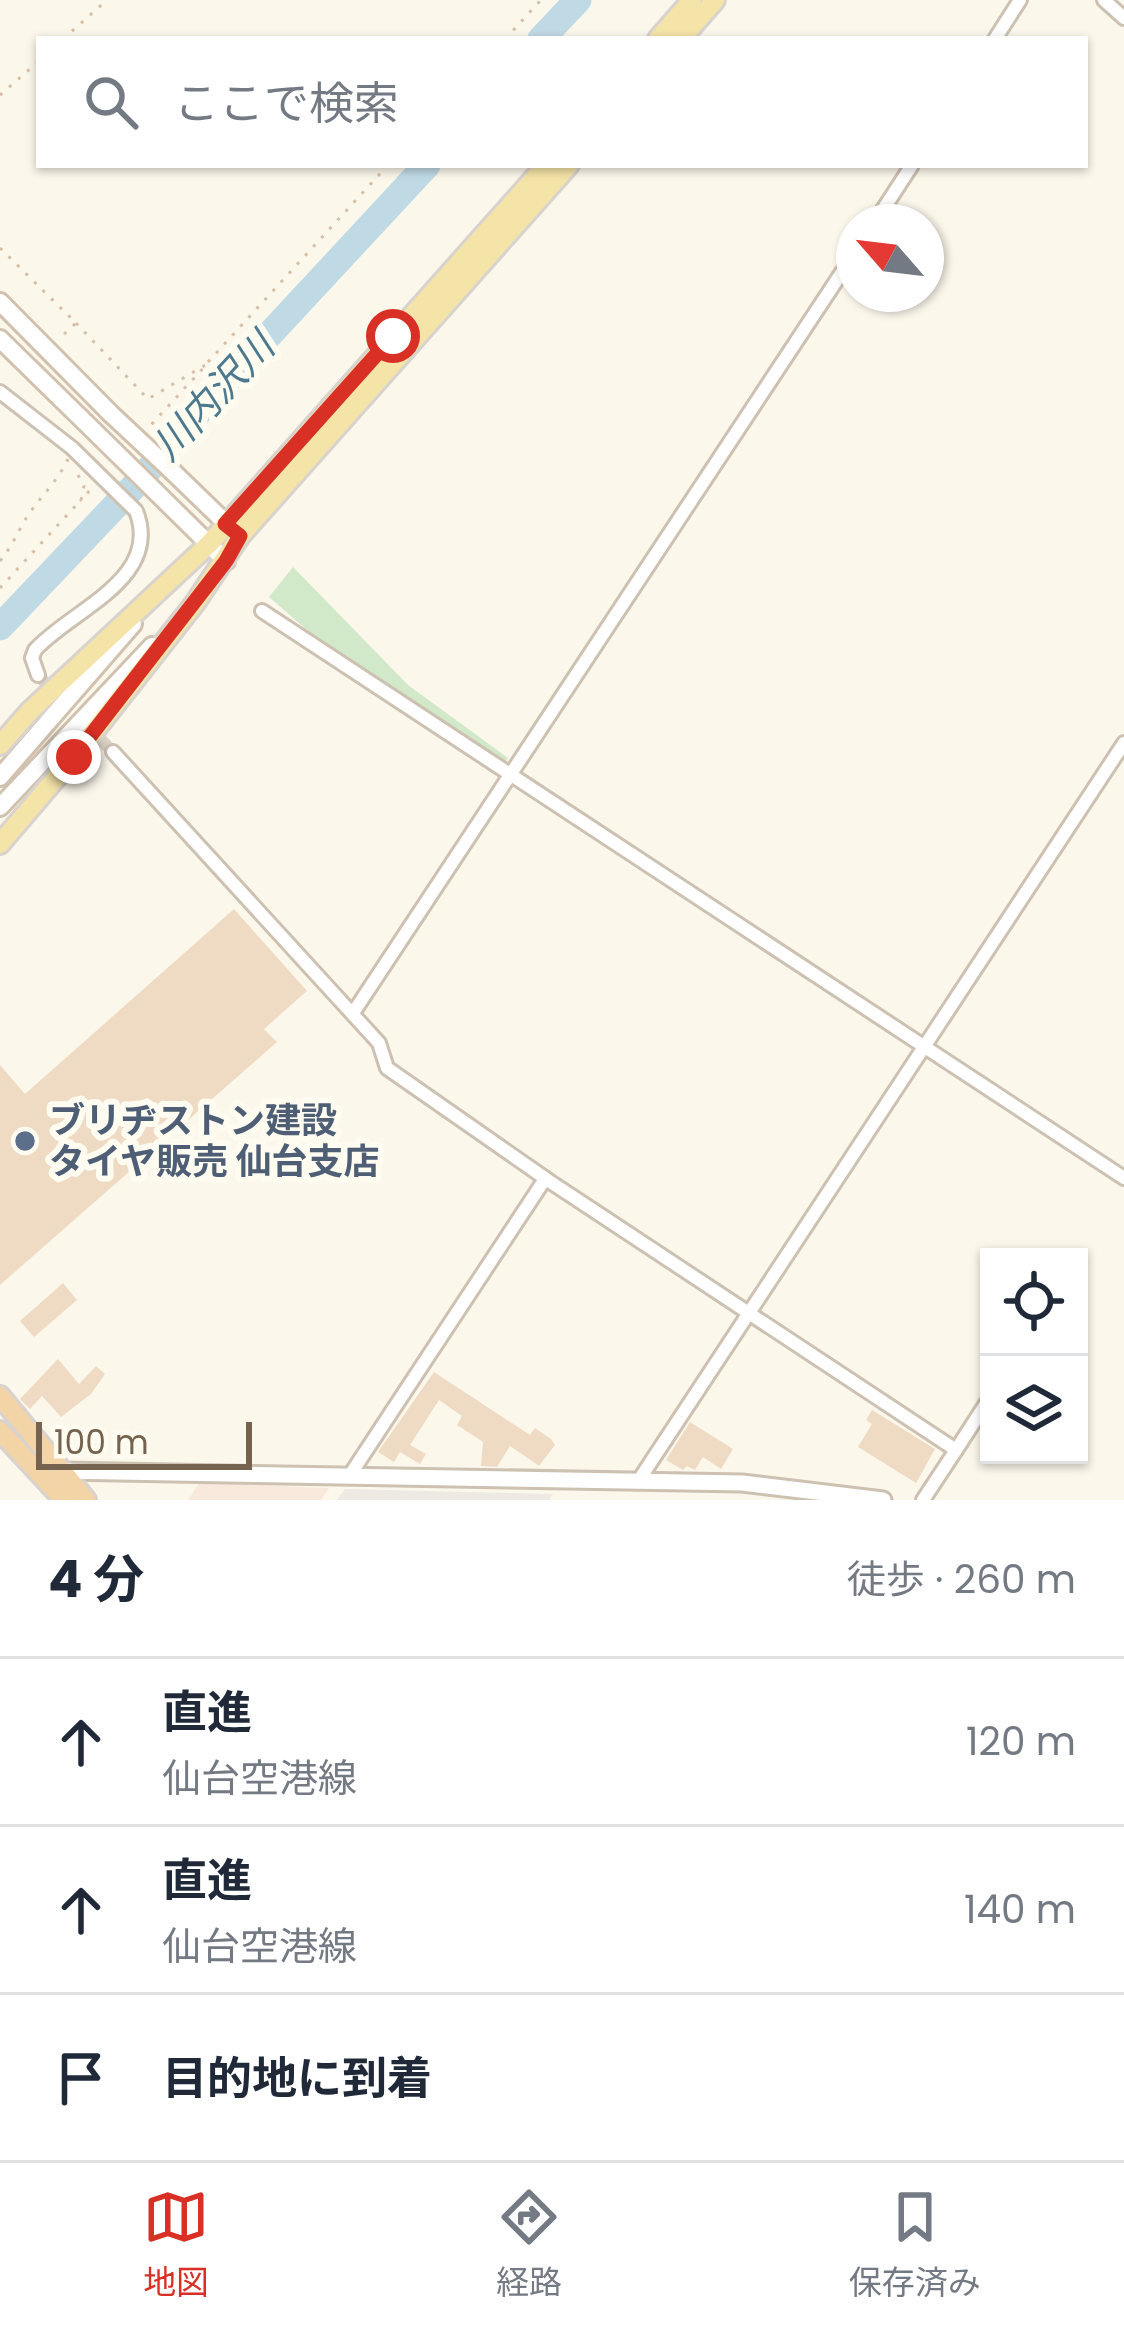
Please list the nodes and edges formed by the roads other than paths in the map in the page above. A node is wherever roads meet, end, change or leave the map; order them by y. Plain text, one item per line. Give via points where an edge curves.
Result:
1 (692, 0) edge
2 (715, 0) edge
3 (1020, 0) edge
4 (1104, 0) edge
5 (1124, 18) edge
6 (661, 36) edge
7 (684, 36) edge
8 (997, 36) edge
9 (543, 168) edge
10 (566, 168) edge
11 (910, 168) edge
12 (887, 204) edge
13 (836, 281) edge
14 (0, 302) edge
15 (0, 339) edge
16 (0, 392) edge
17 (233, 530) junction
18 (208, 544) junction
19 (226, 561) junction
20 (171, 581) junction
21 (195, 603) junction
22 (262, 610) dead end
23 (38, 675) dead end
24 (1124, 742) edge
25 (0, 745) edge
26 (112, 752) tunnel mouth
27 (510, 773) junction
28 (0, 777) edge
29 (0, 807) edge
30 (0, 844) edge
31 (353, 1013) junction
32 (924, 1046) junction
33 (1124, 1178) edge
34 (545, 1179) junction
35 (750, 1315) junction
36 (0, 1396) edge
37 (980, 1413) edge
38 (0, 1431) edge
39 (956, 1450) junction
40 (61, 1471) junction
41 (350, 1475) junction
42 (639, 1480) junction
43 (64, 1500) edge
44 (86, 1500) edge
45 (883, 1500) edge
46 (923, 1500) edge

1 - 6 main road
2 - 7 main road
3 - 8 street
4 - 5 street
9 - 17 main road
10 - 17 main road
11 - 12 street
13 - 27 street
14 - 17 main road, bridge
15 - 18 main road, bridge
16 - 23 street, bridge via 136,511 142,535 123,579 34,650
17 - 18 main road
17 - 19 main road
18 - 19 main road
18 - 20 main road
19 - 21 main road
20 - 25 main road
20 - 28 main road
21 - 29 main road
21 - 30 main road
22 - 27 street
24 - 32 street
26 - 31 street
27 - 31 street
27 - 32 street
31 - 34 street via 379,1042 387,1068
32 - 33 street
32 - 35 street
34 - 35 street
34 - 41 street
35 - 39 street
35 - 42 street
36 - 40 highway
37 - 39 street
38 - 43 highway
39 - 46 street
40 - 41 street
40 - 44 highway
41 - 42 street
42 - 45 street

